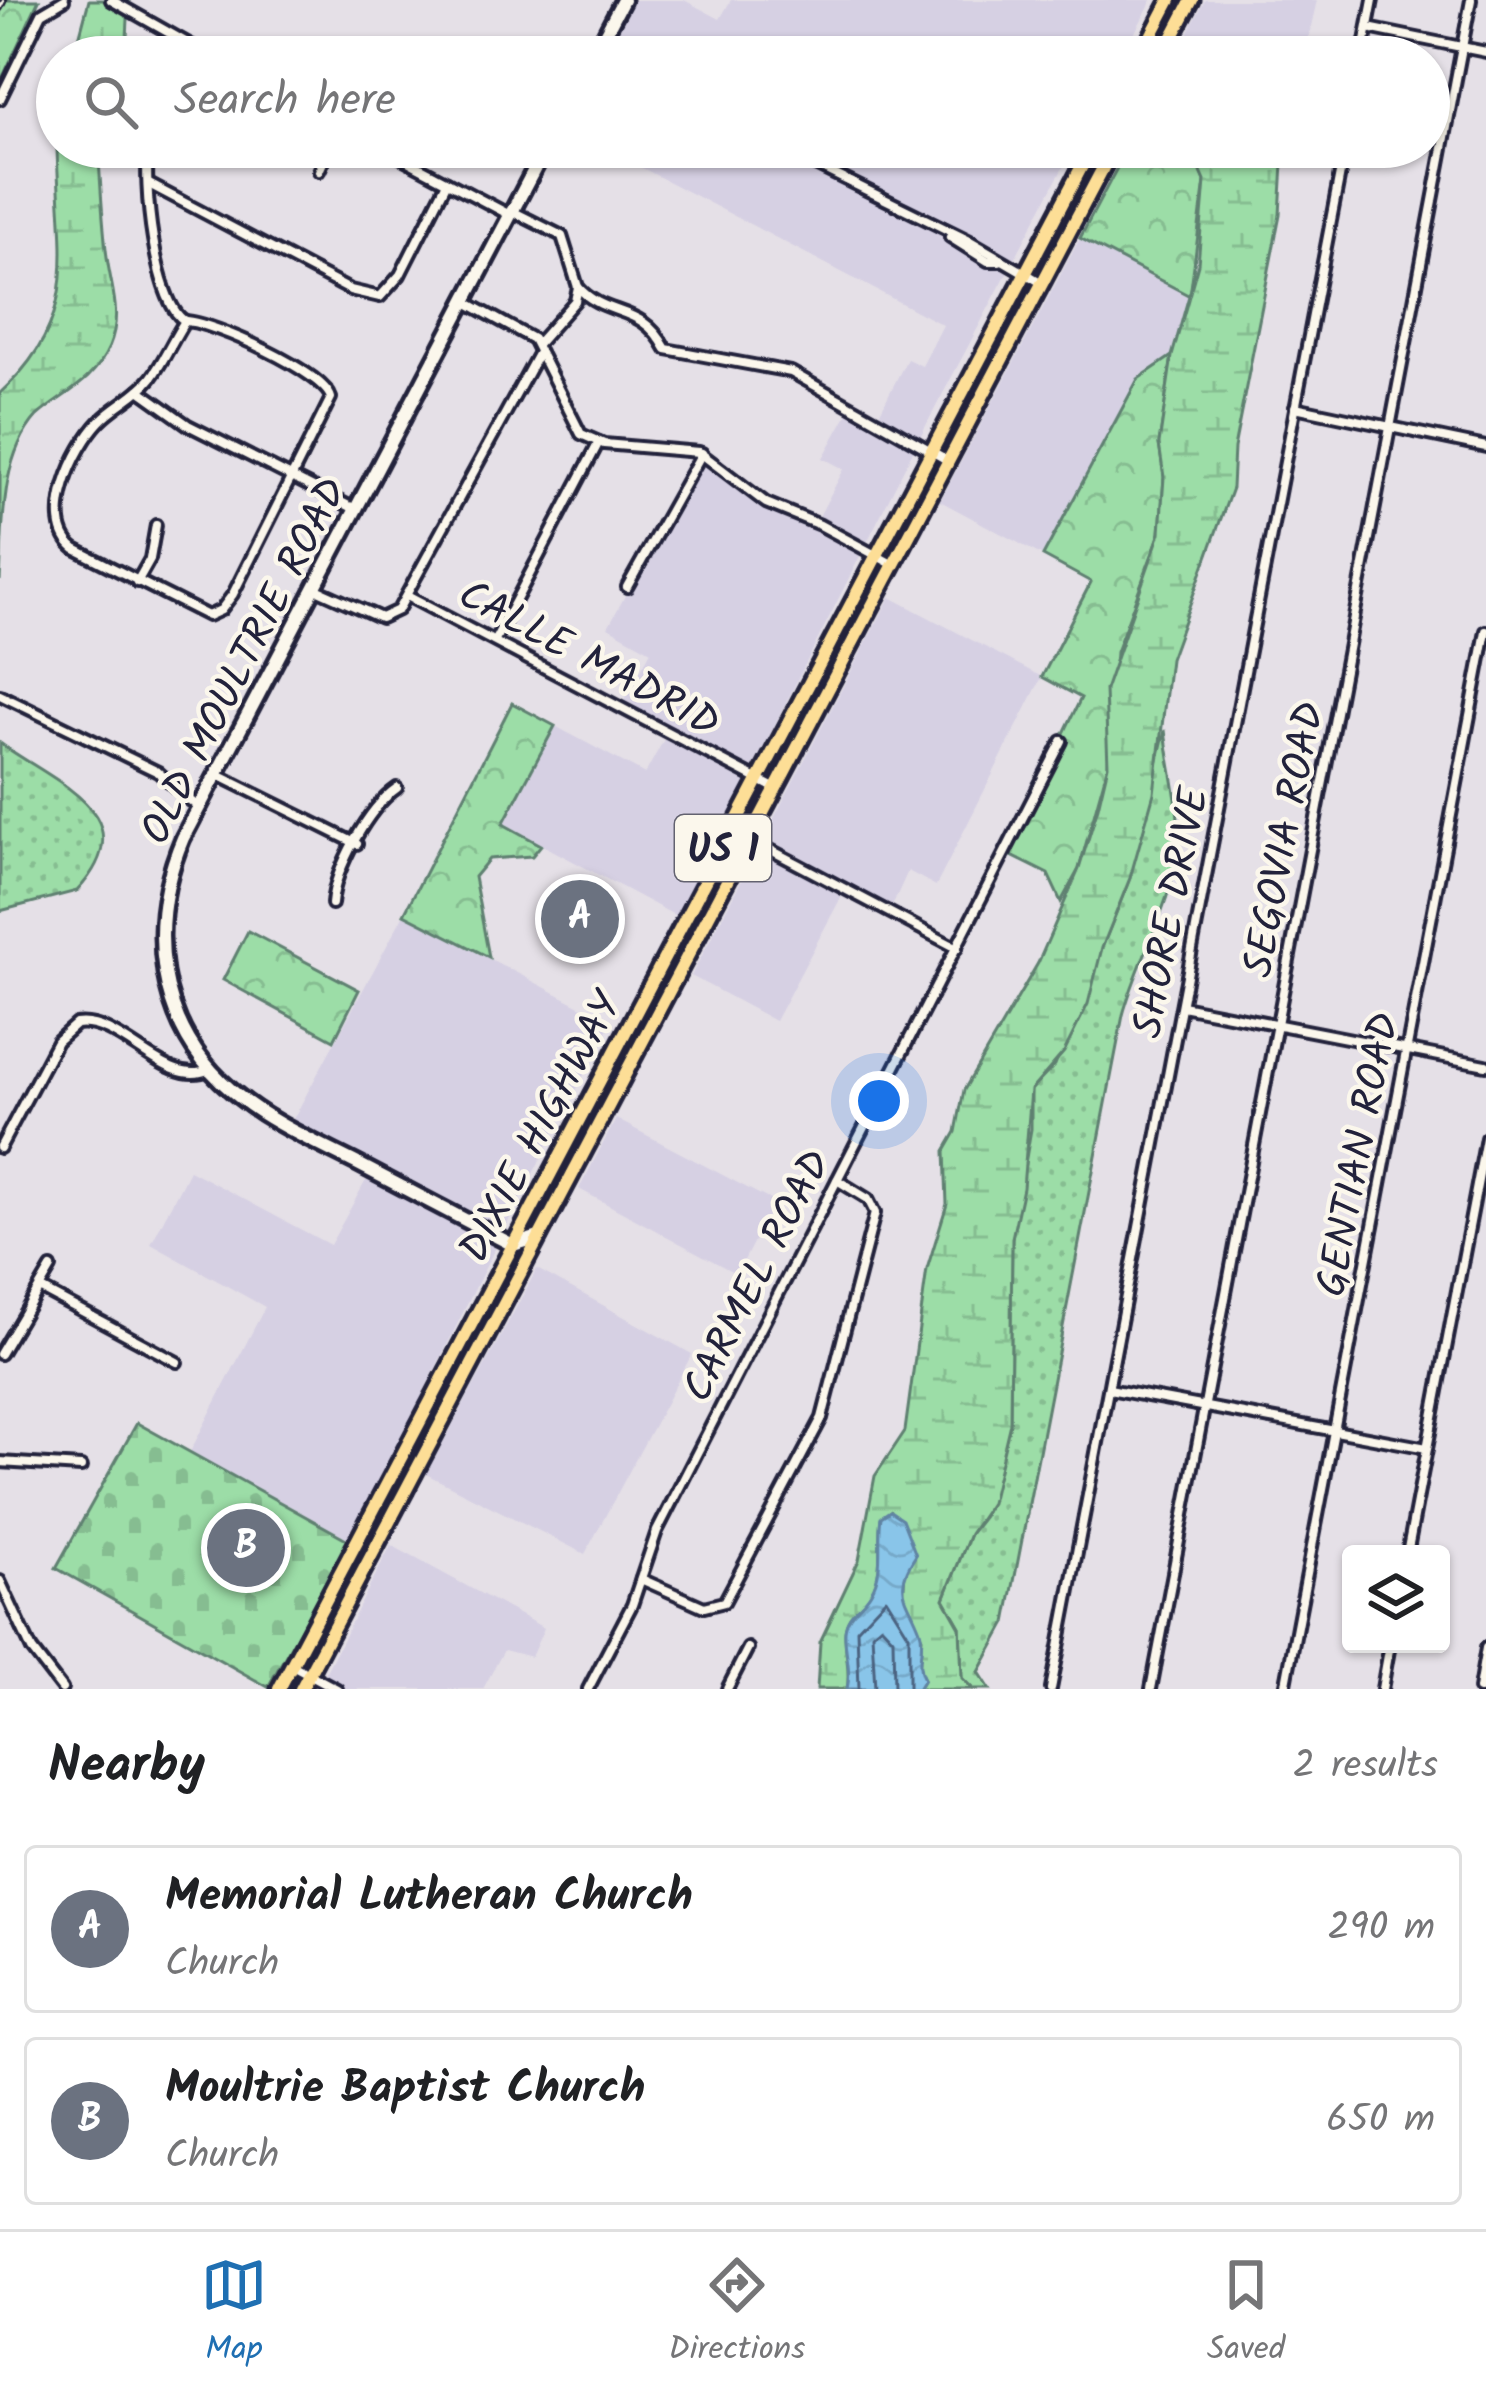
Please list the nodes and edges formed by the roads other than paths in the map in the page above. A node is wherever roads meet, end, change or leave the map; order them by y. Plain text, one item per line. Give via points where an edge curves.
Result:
1 (64, 0) edge
2 (111, 0) edge
3 (623, 0) edge
4 (1169, 0) edge
5 (1192, 0) edge
6 (1373, 0) edge
7 (1472, 0) edge
8 (1368, 28) junction
9 (175, 36) edge
10 (604, 36) edge
11 (1150, 36) edge
12 (1173, 36) edge
13 (1366, 36) edge
14 (1406, 36) edge
15 (1450, 45) edge
16 (1462, 48) junction
17 (1486, 52) edge
18 (0, 99) edge
19 (1450, 112) edge
20 (149, 168) edge
21 (320, 168) edge
22 (420, 168) edge
23 (535, 168) edge
24 (819, 168) edge
25 (1081, 168) edge
26 (1103, 168) edge
27 (1341, 168) edge
28 (1439, 168) edge
29 (319, 171) dead end
30 (447, 182) junction
31 (149, 184) junction
32 (511, 213) junction
33 (1025, 274) junction
34 (1042, 284) junction
35 (578, 287) junction
36 (465, 301) junction
37 (185, 321) junction
38 (538, 349) junction
39 (139, 390) junction
40 (1295, 406) junction
41 (1390, 429) junction
42 (599, 442) junction
43 (1486, 447) edge
44 (932, 450) junction
45 (702, 453) junction
46 (949, 460) junction
47 (292, 479) junction
48 (355, 509) junction
49 (156, 524) dead end
50 (877, 556) junction
51 (894, 565) junction
52 (137, 582) junction
53 (627, 587) dead end
54 (314, 588) junction
55 (407, 596) junction
56 (1486, 631) edge
57 (495, 640) junction
58 (0, 694) edge
59 (1062, 741) dead end
60 (216, 774) junction
61 (759, 780) junction
62 (398, 788) dead end
63 (776, 789) junction
64 (199, 808) junction
65 (750, 839) junction
66 (357, 844) junction
67 (332, 904) dead end
68 (957, 948) junction
69 (662, 1006) junction
70 (1182, 1006) junction
71 (638, 1010) junction
72 (1277, 1024) junction
73 (1407, 1049) junction
74 (1486, 1065) edge
75 (210, 1070) junction
76 (1486, 1138) edge
77 (0, 1148) edge
78 (837, 1180) junction
79 (539, 1237) junction
80 (513, 1245) junction
81 (51, 1268) dead end
82 (41, 1289) junction
83 (0, 1354) edge
84 (177, 1362) dead end
85 (1109, 1389) junction
86 (1204, 1407) junction
87 (1333, 1431) junction
88 (1427, 1448) junction
89 (0, 1462) edge
90 (399, 1462) junction
91 (81, 1467) dead end
92 (417, 1470) junction
93 (1409, 1545) edge
94 (641, 1580) junction
95 (0, 1581) edge
96 (748, 1648) dead end
97 (1486, 1648) edge
98 (1388, 1653) edge
99 (292, 1665) junction
100 (309, 1675) junction
101 (62, 1689) edge
102 (279, 1689) edge
103 (301, 1689) edge
104 (337, 1689) edge
105 (588, 1689) edge
106 (727, 1689) edge
107 (1052, 1689) edge
108 (1151, 1689) edge
109 (1285, 1689) edge
110 (1382, 1689) edge
111 (1479, 1689) edge

1 - 18 street via 43,13
2 - 9 street
3 - 10 main road
4 - 11 main road
5 - 12 main road
6 - 8 street
7 - 16 street, SEGOVIA ROAD
8 - 13 street
8 - 14 street
15 - 16 street
16 - 17 street
16 - 19 street, SEGOVIA ROAD
20 - 31 street
21 - 29 street
22 - 30 street
23 - 32 main road, OLD MOULTRIE ROAD
24 - 33 street
25 - 33 main road, DIXIE HIGHWAY / US 1
26 - 34 main road, US 1
27 - 40 street, SHORE DRIVE
28 - 41 street, SEGOVIA ROAD
30 - 31 street via 380,297 350,290
30 - 32 street
31 - 37 street via 158,270
32 - 35 street via 562,236
32 - 36 main road, OLD MOULTRIE ROAD
33 - 34 street
33 - 44 main road, DIXIE HIGHWAY / US 1
34 - 46 main road, US 1
35 - 38 street via 571,309
35 - 44 street via 643,318 666,349 791,372
36 - 38 street via 530,336
36 - 48 main road, OLD MOULTRIE ROAD
37 - 39 street
37 - 47 street via 224,330 329,389 328,409
38 - 42 street via 578,431
38 - 55 street
39 - 47 street
39 - 52 street via 88,436 61,518 68,543
40 - 41 street
40 - 70 street, SHORE DRIVE
41 - 43 street
41 - 72 street, SEGOVIA ROAD
42 - 45 street
42 - 57 street
44 - 46 street
44 - 50 main road, DIXIE HIGHWAY / US 1
45 - 50 street via 766,503
45 - 53 street
46 - 51 main road, US 1
47 - 48 street
47 - 52 street via 221,610 197,614
48 - 54 main road, OLD MOULTRIE ROAD
49 - 52 street
50 - 51 street
50 - 61 main road, DIXIE HIGHWAY / US 1
51 - 63 main road, US 1
54 - 55 street, CALLE MADRID via 381,618
54 - 60 main road, OLD MOULTRIE ROAD
55 - 57 street, CALLE MADRID
56 - 73 street, GENTIAN ROAD
57 - 61 street, CALLE MADRID
58 - 64 street via 158,772
59 - 68 street, CARMEL ROAD
60 - 64 main road, OLD MOULTRIE ROAD
60 - 66 street
61 - 63 street, CALLE MADRID
61 - 71 main road, DIXIE HIGHWAY / US 1
62 - 66 street via 375,808
63 - 65 main road, US 1
64 - 75 main road, OLD MOULTRIE ROAD via 166,885 160,948 172,1004
65 - 68 street
65 - 69 main road, US 1
66 - 67 street
68 - 78 street, CARMEL ROAD
69 - 71 street
69 - 79 main road, US 1
70 - 72 street
70 - 85 street, SHORE DRIVE
71 - 80 main road, DIXIE HIGHWAY / US 1
72 - 73 street
72 - 86 street, SEGOVIA ROAD
73 - 74 street
73 - 87 street, GENTIAN ROAD
75 - 77 street via 186,1074 104,1030 76,1024 57,1041
75 - 80 main road, OLD MOULTRIE ROAD via 266,1115
76 - 88 street
78 - 94 street, CARMEL ROAD via 664,1516
78 - 94 street via 868,1198 874,1213 813,1435 729,1598 704,1607
79 - 80 main road
79 - 92 main road, US 1
80 - 90 main road, DIXIE HIGHWAY / US 1
81 - 82 street
82 - 83 street
82 - 84 street
85 - 86 street
85 - 107 street, SHORE DRIVE
86 - 87 street
86 - 108 street, SEGOVIA ROAD
87 - 88 street
87 - 109 street, GENTIAN ROAD
88 - 93 street
89 - 91 street
90 - 92 street
90 - 99 main road, DIXIE HIGHWAY / US 1
92 - 100 main road, US 1
94 - 105 street, CARMEL ROAD
95 - 101 street via 32,1651
96 - 106 street
97 - 111 street
98 - 110 street
99 - 100 street
99 - 102 main road, DIXIE HIGHWAY / US 1
100 - 103 main road, US 1
100 - 104 street

